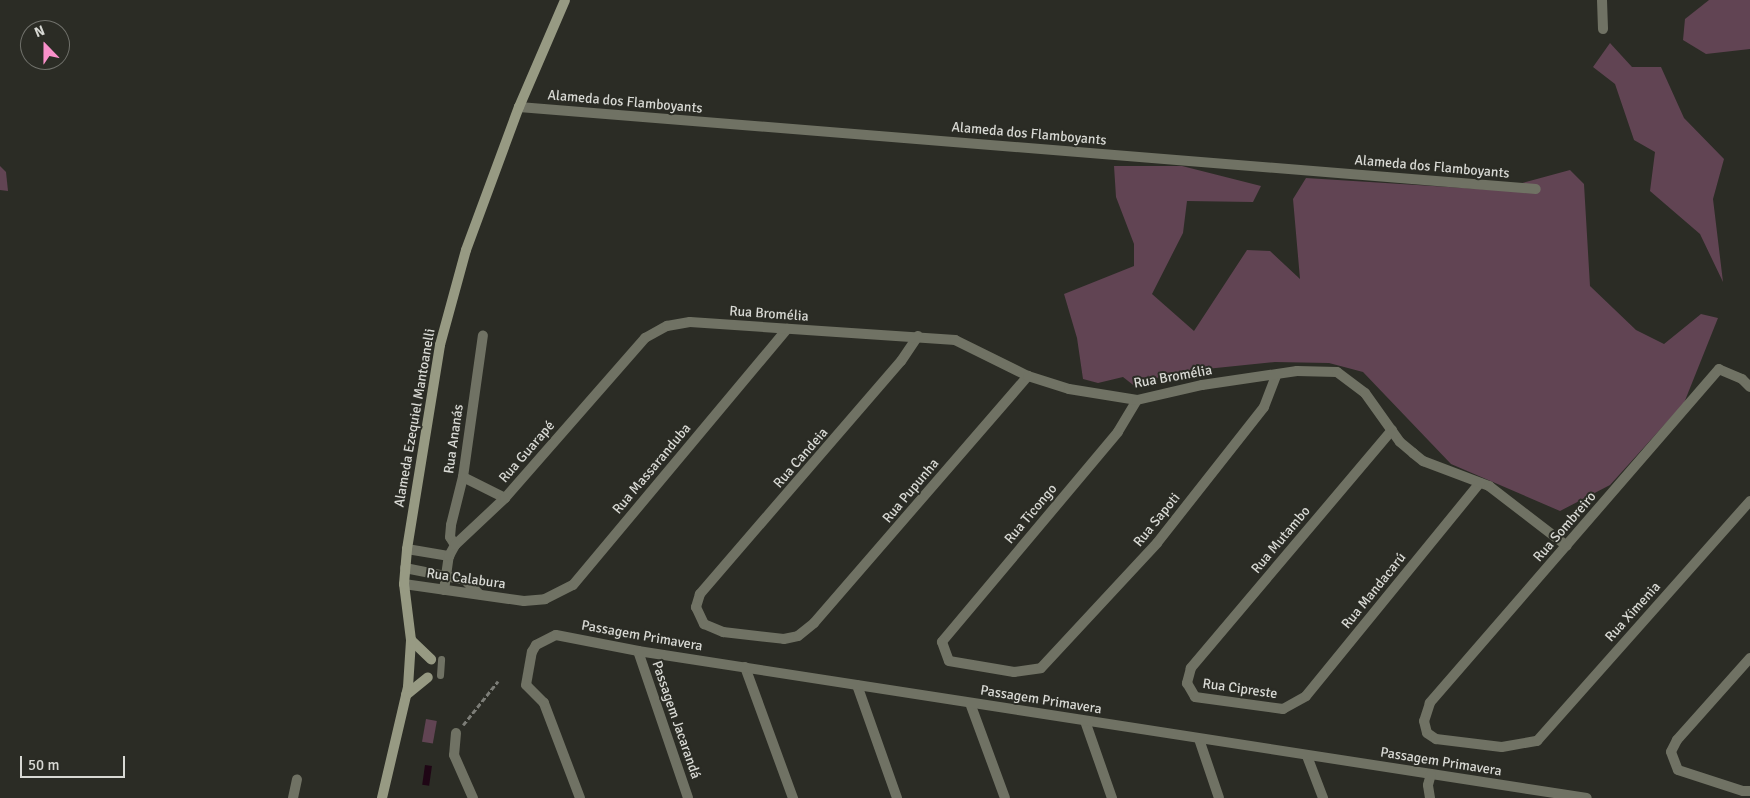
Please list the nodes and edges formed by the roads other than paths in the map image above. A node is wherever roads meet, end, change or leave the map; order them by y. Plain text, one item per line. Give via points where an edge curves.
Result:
1 (565, 0) edge
2 (1602, 0) edge
3 (1604, 29) dead end
4 (519, 107) junction
5 (1536, 189) dead end
6 (787, 329) junction
7 (483, 335) dead end
8 (918, 336) junction
9 (646, 338) joint
10 (1028, 376) junction
11 (1276, 376) junction
12 (1750, 387) edge
13 (1137, 400) junction
14 (1392, 430) junction
15 (463, 476) junction
16 (1480, 483) junction
17 (506, 498) junction
18 (1750, 501) edge
19 (455, 545) junction
20 (1567, 546) junction
21 (406, 549) junction
22 (449, 556) junction
23 (405, 568) junction
24 (446, 576) junction
25 (404, 584) junction
26 (444, 590) junction
27 (479, 594) junction
28 (700, 594) joint
29 (524, 601) joint
30 (411, 640) junction
31 (942, 642) joint
32 (638, 651) junction
33 (1750, 658) edge
34 (436, 659) joint
35 (745, 667) junction
36 (1191, 668) joint
37 (440, 675) dead end
38 (428, 677) dead end
39 (857, 685) junction
40 (406, 695) junction
41 (970, 703) junction
42 (1430, 703) joint
43 (1283, 709) joint
44 (1085, 721) junction
45 (456, 733) road end
46 (1200, 740) junction
47 (1307, 756) junction
48 (1431, 774) junction
49 (298, 780) dead end
50 (1750, 791) edge
51 (1538, 794) edge
52 (293, 798) edge
53 (382, 798) edge
54 (472, 798) edge
55 (580, 798) edge
56 (688, 798) edge
57 (793, 798) edge
58 (897, 798) edge
59 (1005, 798) edge
60 (1112, 798) edge
61 (1219, 798) edge
62 (1323, 798) edge
63 (1430, 798) edge
64 (1586, 798) edge

1 - 4 main road, Alameda Ezequiel Mantoanelli
2 - 3 street
4 - 5 street, Alameda dos Flamboyants
4 - 21 main road, Alameda Ezequiel Mantoanelli via 466,250 440,345
6 - 8 street, Rua Bromélia
6 - 9 street, Rua Bromélia via 690,322 667,326
6 - 29 street, Rua Massaranduba via 573,585 545,599
7 - 15 street, Rua Ananás
8 - 10 street, Rua Bromélia via 955,340
8 - 28 street, Rua Candeia via 901,362
9 - 17 street, Rua Guarapé
10 - 13 street, Rua Bromélia via 1069,390
10 - 28 street, Rua Pupunha via 814,623 798,636 784,639 722,632 704,624 697,615
11 - 13 street, Rua Bromélia via 1202,385
11 - 14 street, Rua Bromélia via 1297,371 1337,372 1365,393
11 - 31 street, Rua Sapoti via 1264,407 1157,543 1042,668 1014,672 957,664 949,661
12 - 20 street, Rua Sombreiro via 1742,379 1719,369
13 - 31 street, Rua Ticongo via 1118,432
14 - 16 street, Rua Bromélia via 1424,461
14 - 36 street, Rua Mutambo
15 - 17 street
15 - 19 street, Rua Ananás via 450,531
16 - 20 street, Rua Bromélia via 1514,503
16 - 43 street, Rua Mandacarú via 1306,696
17 - 19 street, Rua Guarapé
18 - 42 street, Rua Ximenia via 1536,741 1502,747 1436,738 1427,734 1424,721
19 - 22 street, Rua Guarapé
20 - 42 street, Rua Sombreiro
21 - 22 street
21 - 23 main road, Alameda Ezequiel Mantoanelli
22 - 24 street, Rua Guarapé
23 - 24 street
23 - 25 main road, Alameda Ezequiel Mantoanelli
24 - 26 street, Rua Guarapé
24 - 27 street via 465,580
25 - 26 street, Rua Calabura
25 - 30 main road, Alameda Ezequiel Mantoanelli
26 - 27 street, Rua Calabura
27 - 29 street, Rua Calabura
30 - 34 main road
30 - 40 main road, Alameda Ezequiel Mantoanelli
32 - 35 street, Passagem Primavera
32 - 55 street, Passagem Primavera via 556,635 536,645 532,652 526,685 544,703
32 - 56 street, Passagem Jacarandá
33 - 50 street via 1677,740 1671,752 1678,770
34 - 37 lane
35 - 39 street, Passagem Primavera
35 - 57 street
36 - 43 street, Rua Cipreste via 1187,683 1195,696
38 - 40 main road
39 - 41 street, Passagem Primavera
39 - 58 street
40 - 53 main road, Alameda Ezequiel Mantoanelli
41 - 44 street, Passagem Primavera
41 - 59 street
44 - 46 street, Passagem Primavera
44 - 60 street
45 - 54 street via 454,755
46 - 47 street, Passagem Primavera
46 - 61 street
47 - 48 street, Passagem Primavera
47 - 62 street
48 - 51 street, Passagem Primavera
48 - 63 street via 1428,785
49 - 52 street
51 - 64 street, Passagem Primavera

